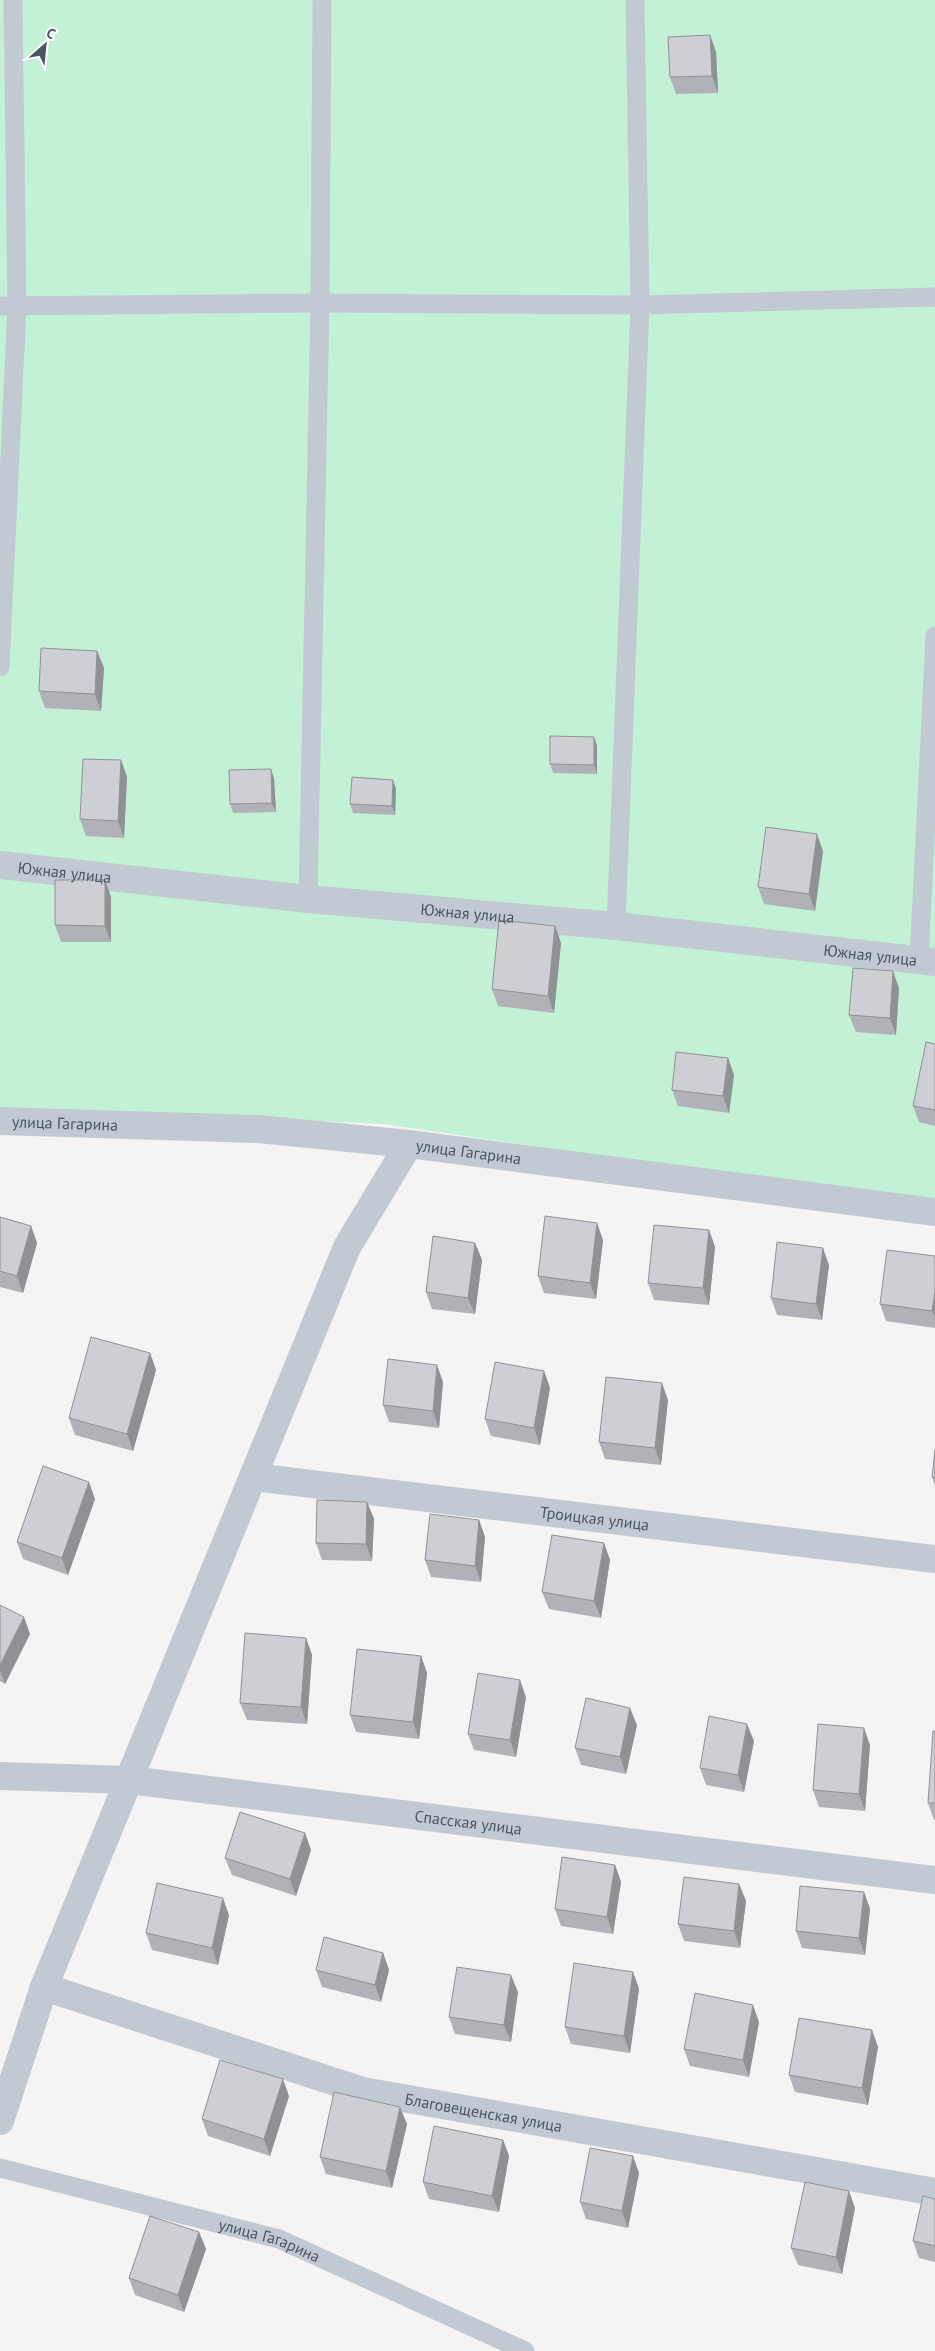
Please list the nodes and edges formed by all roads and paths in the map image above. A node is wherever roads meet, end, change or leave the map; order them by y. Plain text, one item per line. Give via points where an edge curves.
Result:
1 (13, 0) edge
2 (322, 0) edge
3 (635, 0) edge
4 (935, 297) edge
5 (320, 303) junction
6 (640, 304) junction
7 (9, 306) edge
8 (935, 636) edge
9 (0, 667) edge
10 (0, 865) edge
11 (308, 899) junction
12 (616, 926) junction
13 (927, 961) edge
14 (0, 1121) edge
15 (409, 1144) junction
16 (935, 1212) edge
17 (253, 1476) junction
18 (935, 1559) edge
19 (0, 1776) edge
20 (129, 1780) junction
21 (935, 1880) edge
22 (44, 1987) junction
23 (0, 2121) edge
24 (0, 2168) edge
25 (935, 2192) edge
26 (525, 2351) edge

1 - 7 lane
2 - 5 lane
3 - 6 lane
4 - 6 lane
5 - 6 lane
5 - 7 lane
5 - 11 lane
6 - 12 lane
7 - 9 lane
8 - 13 lane
10 - 11 street, Южная улица
11 - 12 street, Южная улица
12 - 13 street, Южная улица
14 - 15 street, улица Гагарина via 258,1129
15 - 16 street, улица Гагарина
15 - 17 street via 347,1247
17 - 18 street, Троицкая улица
17 - 20 street
19 - 20 street, Спасская улица
20 - 21 street, Спасская улица
20 - 22 street
22 - 23 street
22 - 25 street, Благовещенская улица via 363,2091
24 - 26 lane, улица Гагарина via 279,2239

